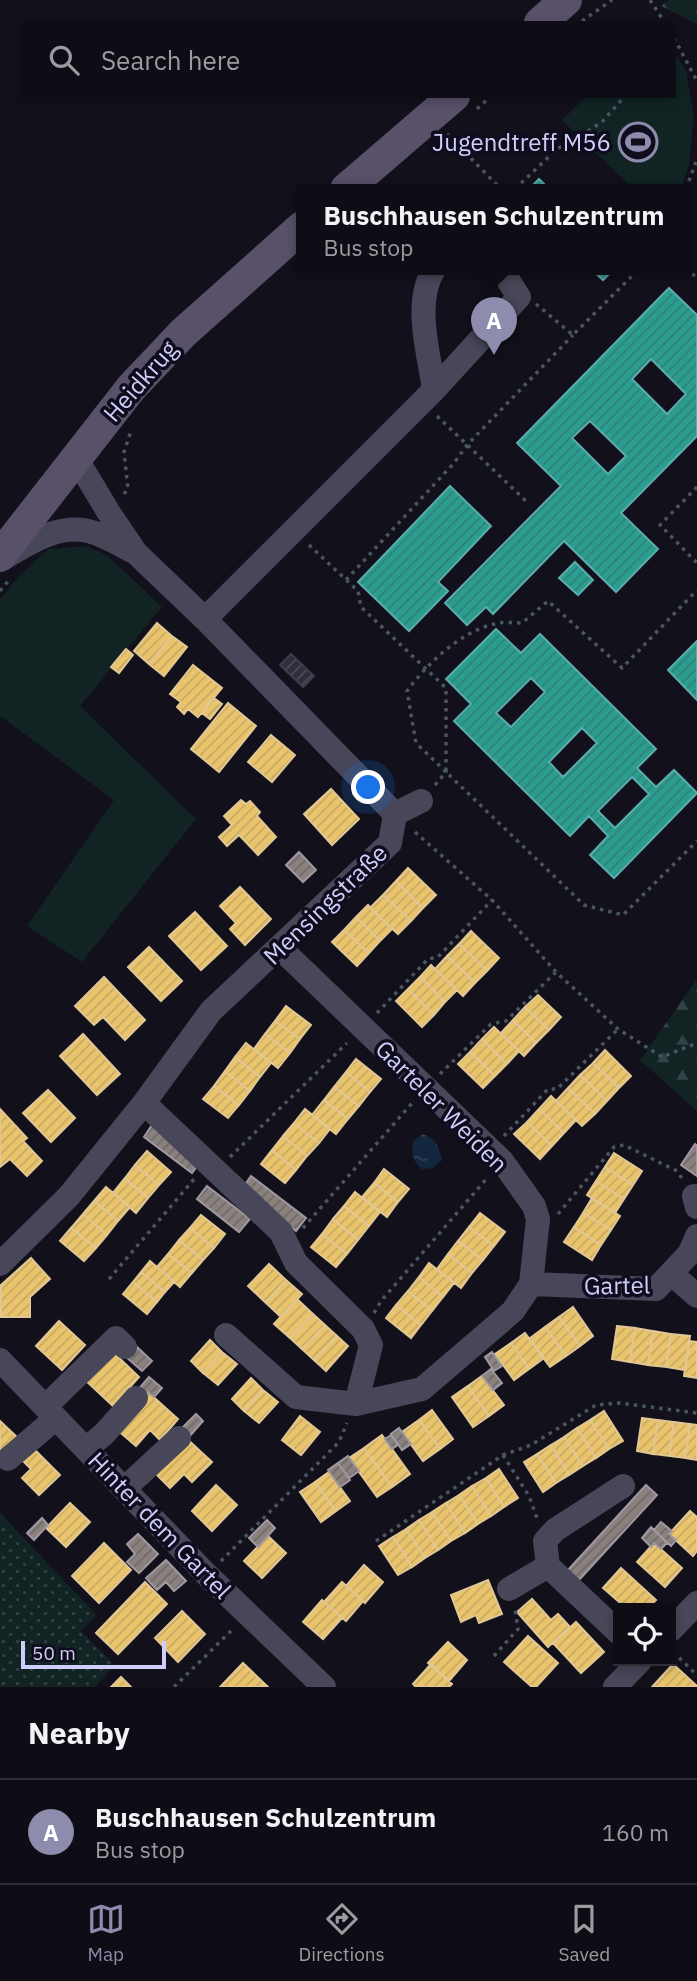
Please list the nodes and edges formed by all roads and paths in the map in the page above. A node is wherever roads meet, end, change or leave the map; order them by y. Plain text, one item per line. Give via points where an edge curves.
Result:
1 (611, 0) edge
2 (650, 0) edge
3 (563, 11) edge
4 (664, 21) edge
5 (676, 42) edge
6 (697, 81) edge
7 (452, 98) edge
8 (623, 98) edge
9 (447, 134) dead end
10 (697, 159) edge
11 (352, 184) edge
12 (496, 184) edge
13 (520, 184) edge
14 (689, 184) edge
15 (296, 232) edge
16 (431, 275) edge
17 (505, 275) edge
18 (633, 275) edge
19 (519, 297) junction
20 (573, 335) junction
21 (428, 396) junction
22 (134, 421) dead end
23 (467, 445) junction
24 (76, 458) junction
25 (697, 487) edge
26 (121, 497) dead end
27 (527, 502) dead end
28 (295, 531) junction
29 (136, 553) junction
30 (0, 558) edge
31 (697, 563) edge
32 (346, 580) junction
33 (697, 590) edge
34 (205, 619) junction
35 (425, 667) junction
36 (446, 772) junction
37 (421, 801) dead end
38 (395, 814) junction
39 (697, 841) edge
40 (492, 900) junction
41 (280, 948) junction
42 (556, 972) junction
43 (369, 1021) dead end
44 (618, 1029) junction
45 (356, 1035) dead end
46 (697, 1043) edge
47 (426, 1088) junction
48 (144, 1103) junction
49 (496, 1155) junction
50 (218, 1160) junction
51 (695, 1202) edge
52 (538, 1219) junction
53 (288, 1245) junction
54 (693, 1245) edge
55 (0, 1264) edge
56 (672, 1274) junction
57 (109, 1279) dead end
58 (531, 1284) junction
59 (697, 1296) edge
60 (363, 1329) junction
61 (226, 1335) dead end
62 (125, 1347) dead end
63 (0, 1360) edge
64 (136, 1398) dead end
65 (356, 1404) junction
66 (51, 1412) junction
67 (697, 1413) edge
68 (179, 1438) dead end
69 (86, 1449) junction
70 (503, 1455) junction
71 (8, 1459) dead end
72 (623, 1486) dead end
73 (124, 1489) junction
74 (376, 1541) dead end
75 (546, 1554) junction
76 (207, 1575) junction
77 (514, 1586) joint
78 (697, 1604) edge
79 (248, 1615) junction
80 (676, 1625) edge
81 (613, 1627) edge
82 (676, 1655) edge
83 (494, 1656) dead end
84 (635, 1666) edge
85 (697, 1675) edge
86 (174, 1687) edge
87 (324, 1687) edge
88 (615, 1687) edge

1 - 3 path
2 - 4 path
5 - 6 path
7 - 11 main road
8 - 13 path via 601,123 557,149
9 - 12 path
10 - 14 path
15 - 24 main road, Heidkrug via 183,333 131,388
16 - 21 street via 424,312
17 - 19 street
18 - 20 path
19 - 20 path via 540,306
19 - 21 street
20 - 23 path
21 - 23 path
21 - 28 street
22 - 26 path via 124,452 128,489
23 - 27 path
23 - 32 path
24 - 29 street, Mensingstraße
24 - 30 main road, Heidkrug
25 - 31 path via 660,525
28 - 32 path
28 - 34 street
29 - 30 street, Mensingstraße via 81,530 45,534
29 - 34 street, Mensingstraße
32 - 35 path via 358,591 360,607
33 - 35 path via 622,668 548,601 522,623 495,623 461,639
34 - 38 street, Mensingstraße
35 - 36 path via 446,688
35 - 36 path via 407,691 416,743
36 - 39 path via 584,905 623,915
37 - 38 street
38 - 40 path
38 - 41 street, Mensingstraße via 390,843
40 - 42 path
40 - 43 path
41 - 47 street, Garteler Weiden
41 - 48 street, Mensingstraße via 211,1011
42 - 44 path
42 - 47 path via 506,1021 491,1024
44 - 46 path via 662,1057
44 - 49 path via 557,1089 548,1089
45 - 50 path
47 - 49 street, Garteler Weiden
47 - 53 path
48 - 50 street
48 - 55 street, Mensingstraße via 69,1196
49 - 52 street, Garteler Weiden via 534,1206
49 - 60 path
50 - 53 street
50 - 57 path
51 - 52 path via 677,1171 624,1145 614,1147 553,1220
52 - 58 street
53 - 60 street via 296,1263
54 - 56 street, Gartel
56 - 58 street, Gartel via 656,1289
56 - 59 street
58 - 65 street via 513,1311 422,1389
60 - 65 street via 371,1345
61 - 65 street via 296,1396
62 - 66 street via 116,1338
63 - 66 street, Hinter dem Gartel
64 - 69 street
65 - 76 path via 339,1442
66 - 69 street, Hinter dem Gartel
66 - 71 street
67 - 70 path via 619,1403 596,1405 531,1445
68 - 73 street
69 - 73 street, Hinter dem Gartel
70 - 74 path
70 - 75 path via 529,1496
72 - 75 street via 555,1530
73 - 76 street, Hinter dem Gartel
75 - 77 street
75 - 81 street
76 - 79 street, Hinter dem Gartel
77 - 83 path via 518,1629
78 - 80 street
79 - 86 path
79 - 87 street, Hinter dem Gartel
82 - 85 path
84 - 88 street

